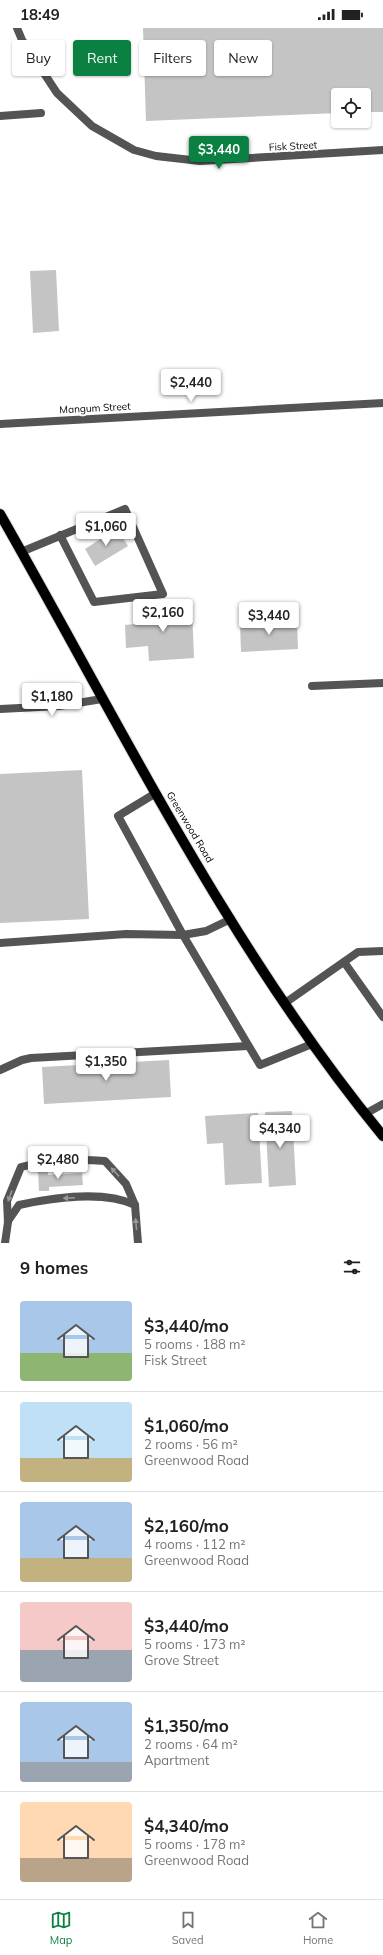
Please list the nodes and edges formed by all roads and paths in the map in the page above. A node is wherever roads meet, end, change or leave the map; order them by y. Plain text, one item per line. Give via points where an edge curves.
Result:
1 (17, 28) edge
2 (40, 113) dead end
3 (0, 116) edge
4 (383, 150) edge
5 (383, 403) edge
6 (0, 424) edge
7 (0, 514) edge
8 (60, 535) junction
9 (21, 552) junction
10 (383, 683) edge
11 (312, 686) dead end
12 (102, 699) junction
13 (0, 709) edge
14 (156, 793) junction
15 (231, 919) junction
16 (183, 935) junction
17 (0, 943) edge
18 (383, 951) edge
19 (344, 962) junction
20 (285, 1003) junction
21 (383, 1017) edge
22 (312, 1044) junction
23 (248, 1046) junction
24 (0, 1070) edge
25 (383, 1104) edge
26 (365, 1114) junction
27 (383, 1136) edge
28 (135, 1205) junction
29 (8, 1222) junction
30 (6, 1243) edge
31 (138, 1243) edge

1 - 4 street, Fisk Street via 56,93 74,111 108,137 134,150 178,160 200,161
2 - 3 street
5 - 6 street, Mangum Street
7 - 9 main road, Greenwood Road
8 - 8 street via 125,509 163,594 94,602
8 - 9 street
9 - 12 main road, Greenwood Road
10 - 11 street
12 - 13 street via 59,706
12 - 14 main road, Greenwood Road
14 - 15 main road, Greenwood Road
14 - 16 street via 118,816
15 - 16 street via 206,932
15 - 20 main road, Greenwood Road
16 - 17 street via 126,934
16 - 23 street
18 - 19 street via 358,952
19 - 20 street
19 - 21 street
20 - 22 main road, Greenwood Road
22 - 23 street via 260,1064
22 - 26 main road, Greenwood Road
23 - 24 street via 31,1058
25 - 26 street
26 - 27 main road, Greenwood Road
28 -> 29 street via 123,1199 45,1199 19,1205
28 -> 29 street via 126,1184 105,1161 38,1163 21,1167 7,1201
31 -> 28 street
29 - 30 street

